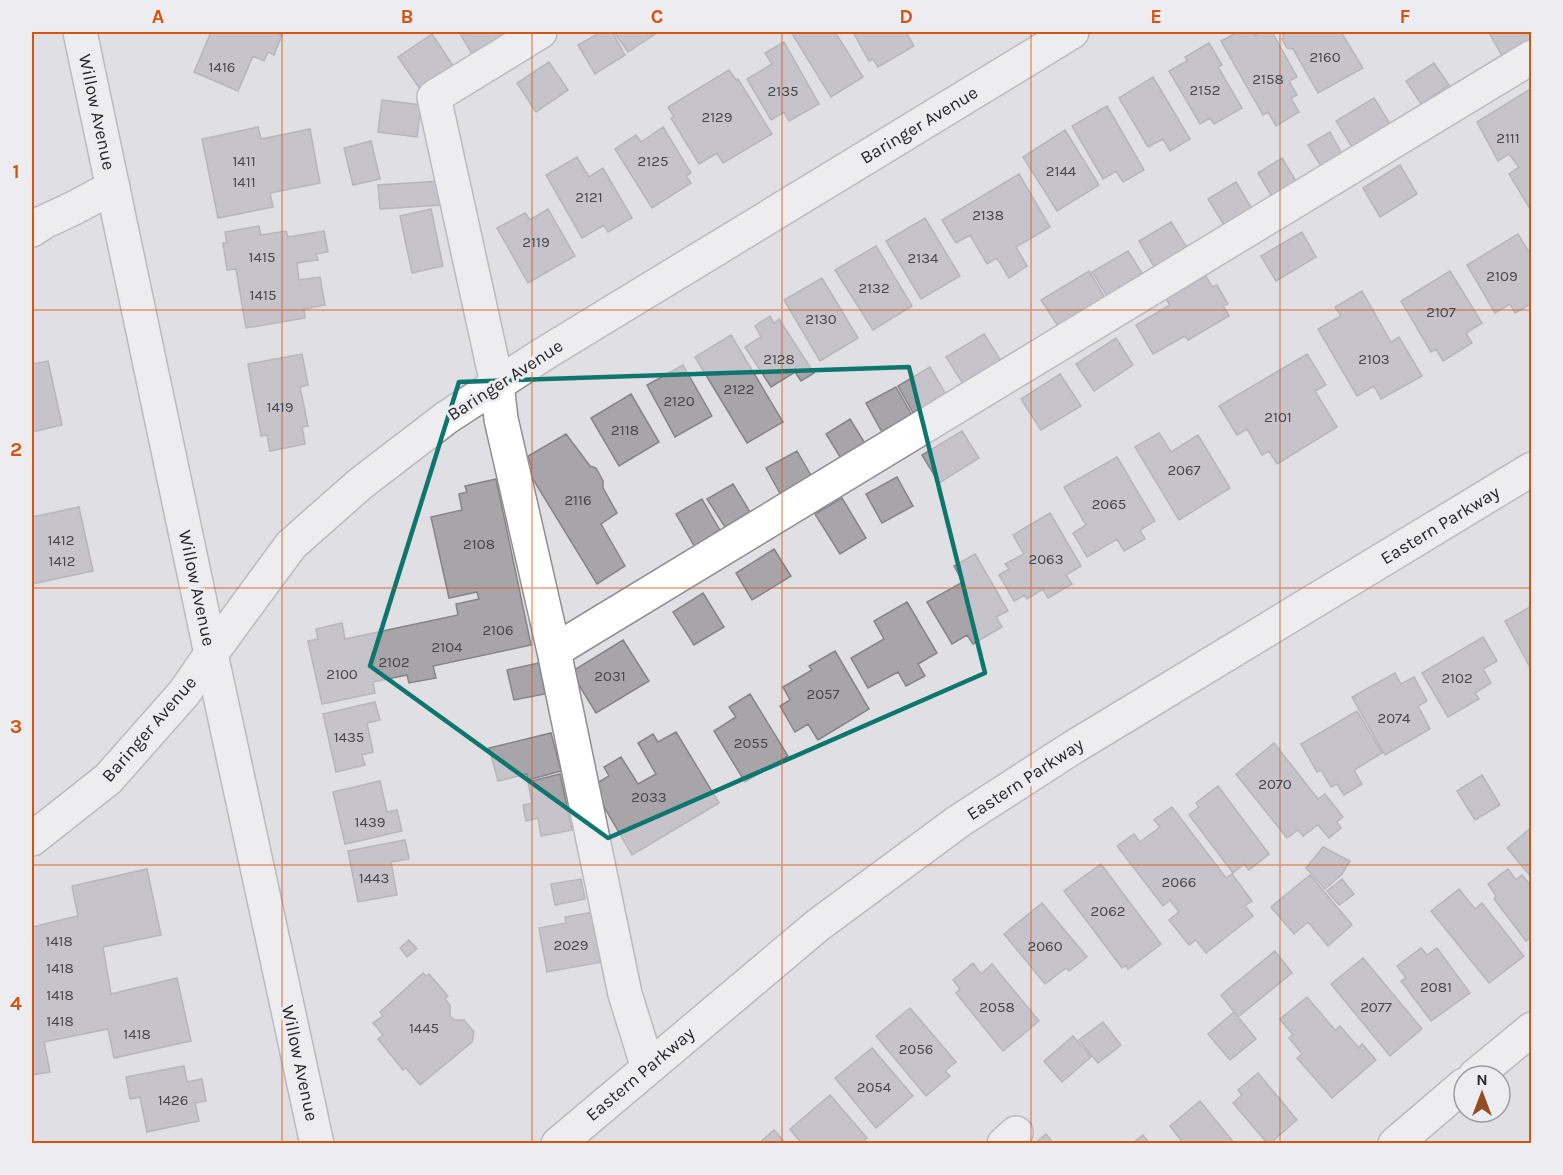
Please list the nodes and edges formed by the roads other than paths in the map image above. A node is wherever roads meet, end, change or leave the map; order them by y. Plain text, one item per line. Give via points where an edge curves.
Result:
1 (80, 32) edge
2 (540, 32) edge
3 (1072, 32) edge
4 (1532, 57) edge
5 (113, 187) junction
6 (32, 230) edge
7 (497, 384) junction
8 (1532, 469) edge
9 (554, 651) junction
10 (211, 654) junction
11 (32, 839) edge
12 (1532, 1029) edge
13 (1490, 1064) edge
14 (648, 1068) junction
15 (1452, 1095) edge
16 (317, 1143) edge
17 (558, 1143) edge
18 (1395, 1143) edge

1 - 5 street, Willow Avenue
2 - 7 street via 434,97
3 - 7 street, Baringer Avenue
4 - 9 street
5 - 6 street
5 - 10 street, Willow Avenue
7 - 9 street via 501,419
7 - 10 street, Baringer Avenue via 360,484 291,545
8 - 14 street, Eastern Parkway via 1072,748 959,821 818,925
9 - 14 street via 625,994
10 - 11 street, Baringer Avenue via 184,693 108,779
10 - 16 street, Willow Avenue
12 - 13 street
14 - 17 street, Eastern Parkway
15 - 18 street

